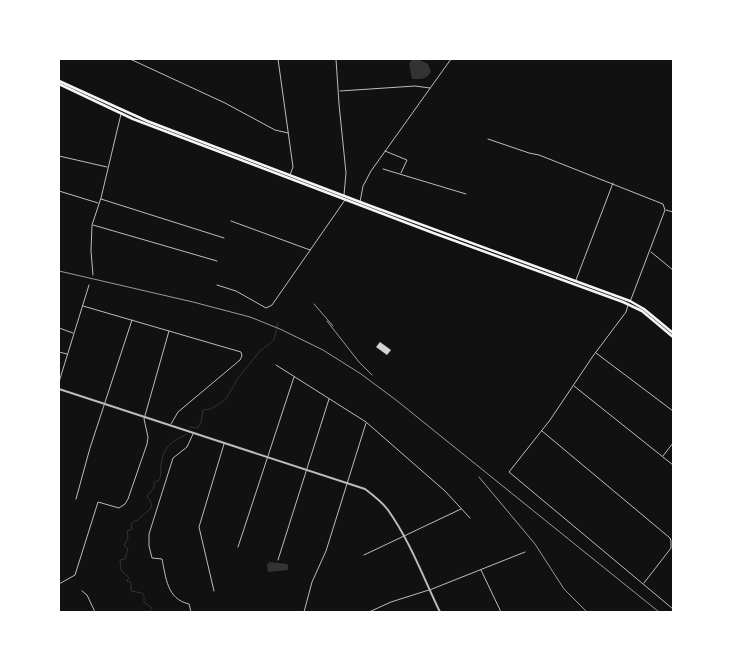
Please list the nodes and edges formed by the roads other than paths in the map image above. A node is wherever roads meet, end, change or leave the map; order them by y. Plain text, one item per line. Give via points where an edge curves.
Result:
1 (130, 59) edge
2 (278, 59) edge
3 (336, 59) edge
4 (451, 59) edge
5 (59, 82) edge
6 (431, 89) junction
7 (338, 91) junction
8 (122, 112) junction
9 (288, 133) junction
10 (488, 138) dead end
11 (385, 151) junction
12 (59, 156) edge
13 (108, 167) junction
14 (383, 169) dead end
15 (400, 174) junction
16 (290, 176) junction
17 (613, 184) junction
18 (59, 191) edge
19 (466, 194) dead end
20 (344, 197) junction
21 (100, 198) junction
22 (360, 203) junction
23 (99, 204) junction
24 (665, 210) junction
25 (673, 212) edge
26 (231, 221) dead end
27 (92, 225) junction
28 (224, 238) dead end
29 (311, 250) junction
30 (650, 252) junction
31 (217, 261) dead end
32 (673, 270) edge
33 (93, 275) dead end
34 (576, 280) junction
35 (89, 284) dead end
36 (217, 285) dead end
37 (629, 303) junction
38 (83, 306) junction
39 (132, 320) junction
40 (59, 328) edge
41 (169, 331) junction
42 (74, 333) junction
43 (673, 333) edge
44 (673, 337) edge
45 (59, 352) edge
46 (596, 353) junction
47 (67, 354) junction
48 (276, 365) dead end
49 (294, 376) junction
50 (59, 382) edge
51 (573, 386) junction
52 (59, 389) edge
53 (330, 398) junction
54 (104, 405) junction
55 (673, 411) edge
56 (144, 417) junction
57 (366, 422) junction
58 (171, 425) junction
59 (542, 430) junction
60 (193, 433) junction
61 (224, 443) junction
62 (673, 443) edge
63 (663, 456) junction
64 (268, 457) junction
65 (673, 465) edge
66 (307, 470) junction
67 (348, 483) junction
68 (76, 499) dead end
69 (462, 508) junction
70 (470, 518) dead end
71 (404, 537) junction
72 (238, 547) dead end
73 (525, 552) dead end
74 (364, 555) dead end
75 (278, 560) dead end
76 (481, 569) junction
77 (59, 584) edge
78 (643, 584) junction
79 (429, 589) junction
80 (214, 591) dead end
81 (82, 592) dead end
82 (673, 609) edge
83 (95, 612) edge
84 (191, 612) edge
85 (304, 612) edge
86 (369, 612) edge
87 (440, 612) edge
88 (501, 612) edge

1 - 9 street via 275,130
2 - 9 street
3 - 7 street
4 - 6 street
5 - 8 main road
6 - 7 street via 416,86
6 - 11 street
7 - 20 street via 346,173
8 - 13 street
8 - 16 main road
9 - 16 street via 293,167
10 - 17 street via 539,154
11 - 15 street via 407,160
11 - 22 street via 363,186
12 - 13 street
13 - 21 street
14 - 15 street
15 - 19 street
16 - 20 main road
17 - 24 street via 661,202
17 - 34 street
18 - 23 street
20 - 22 main road
20 - 29 street
21 - 23 street
21 - 28 street
22 - 34 main road
22 - 37 main road
23 - 27 street
24 - 25 street
24 - 30 street
26 - 29 street
27 - 31 street
27 - 33 street
29 - 36 street via 269,308
30 - 32 street
30 - 37 street
34 - 37 main road
35 - 38 street
37 - 43 main road via 644,309
37 - 44 main road
37 - 46 street
38 - 39 street
38 - 42 street
39 - 41 street
39 - 54 street
40 - 42 street
41 - 56 street
41 - 58 street via 241,352 242,356 178,412
42 - 47 street
45 - 47 street
46 - 51 street
46 - 55 street
47 - 50 street
48 - 49 street
49 - 53 street
49 - 64 street
51 - 59 street
51 - 63 street
52 - 54 street
53 - 57 street
53 - 66 street
54 - 56 street
54 - 68 street
56 - 58 street
56 - 77 street via 147,444 128,499 119,508 98,502 75,575
57 - 67 street
57 - 69 street
58 - 60 street
59 - 78 street via 670,538 671,548
59 - 78 street via 509,472
60 - 61 street
60 - 84 street via 187,446 173,458 148,540 152,558 162,559 166,580 176,599 189,604
61 - 64 street
61 - 80 street via 199,527
62 - 63 street
63 - 65 street
64 - 66 street
64 - 72 street
66 - 67 street
66 - 75 street
67 - 71 street via 365,490 388,509
67 - 85 street
69 - 70 street
69 - 71 street
71 - 74 street
71 - 79 street
73 - 76 street
76 - 79 street
76 - 88 street
78 - 82 street
79 - 86 street
79 - 87 street
81 - 83 street via 87,595

